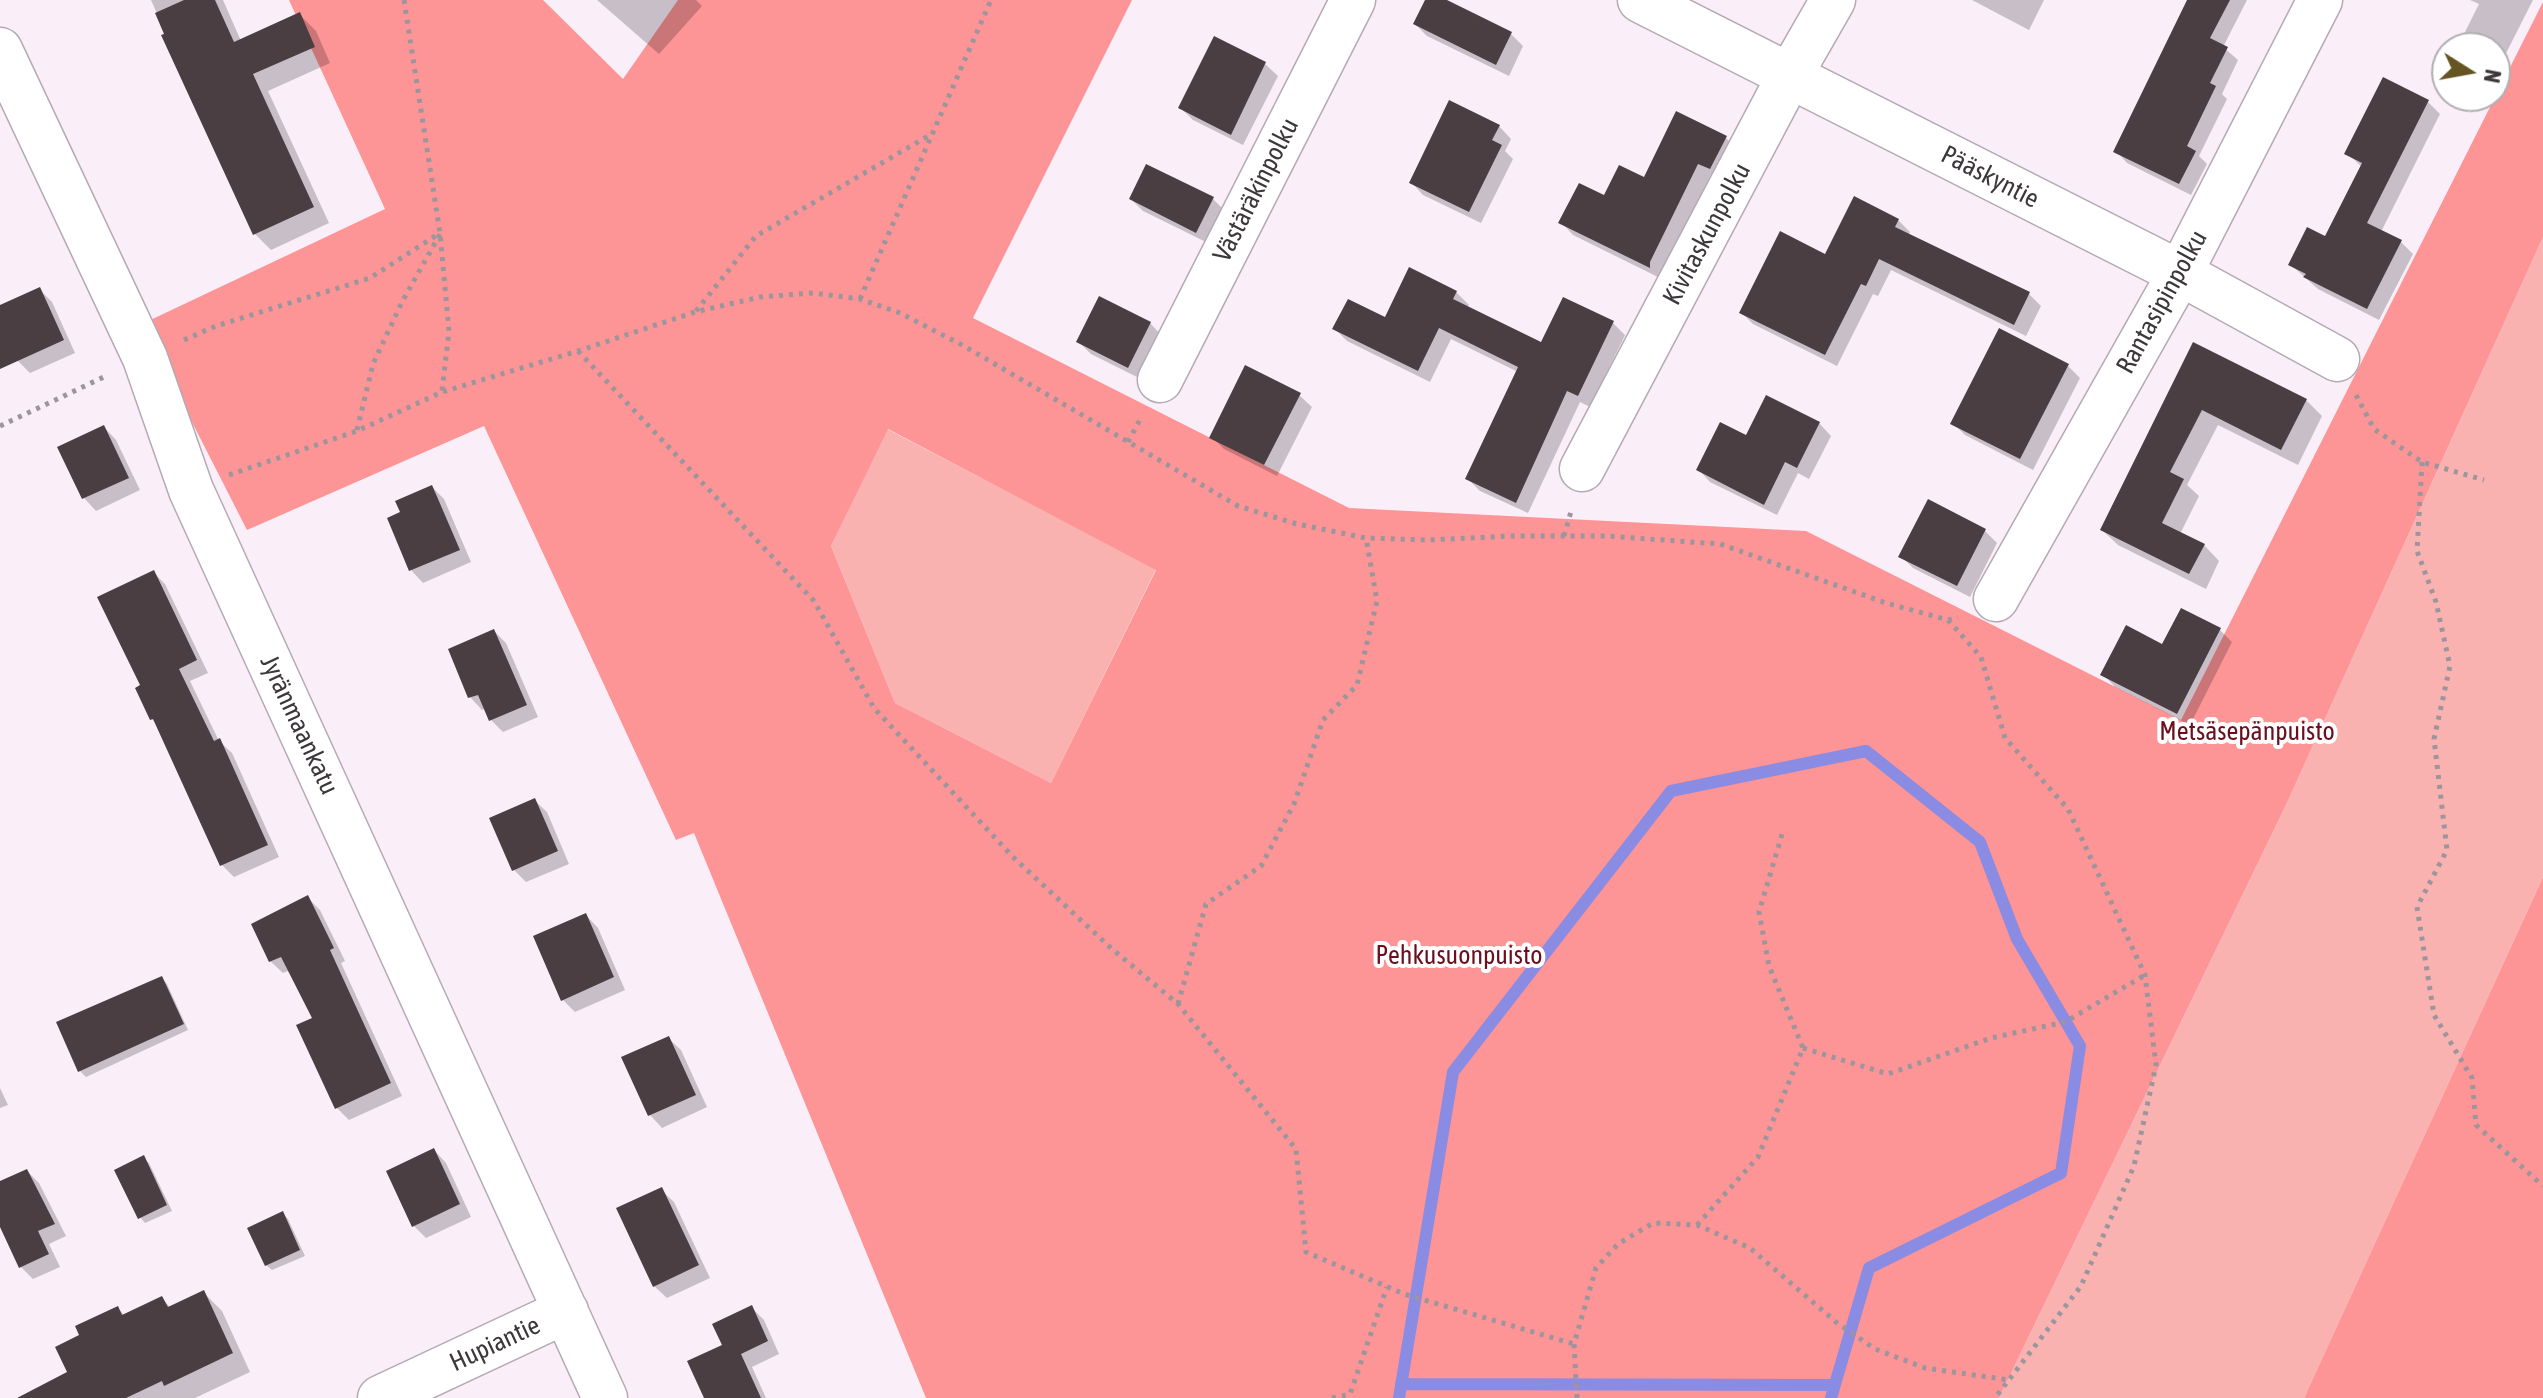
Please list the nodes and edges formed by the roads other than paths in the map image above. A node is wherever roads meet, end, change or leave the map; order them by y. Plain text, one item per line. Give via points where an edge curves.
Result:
1 (1353, 0) edge
2 (1640, 0) edge
3 (1833, 0) edge
4 (2320, 0) edge
5 (0, 50) edge
6 (1790, 75) junction
7 (2180, 273) junction
8 (2337, 359) road end
9 (1160, 380) dead end
10 (1582, 469) dead end
11 (1996, 599) road end
12 (566, 1311) junction
13 (380, 1398) edge
14 (605, 1398) edge

1 - 9 street, Västäräkinpolku
2 - 6 street, Pääskyntie
3 - 6 street, Kivitaskunpolku
4 - 7 street, Rantasipinpolku
5 - 12 street, Jyränmaankatu via 145,358 191,490
6 - 7 street, Pääskyntie
6 - 10 street, Kivitaskunpolku
7 - 8 street, Pääskyntie
7 - 11 street, Rantasipinpolku
12 - 13 street, Hupiantie
12 - 14 street, Jyränmaankatu

